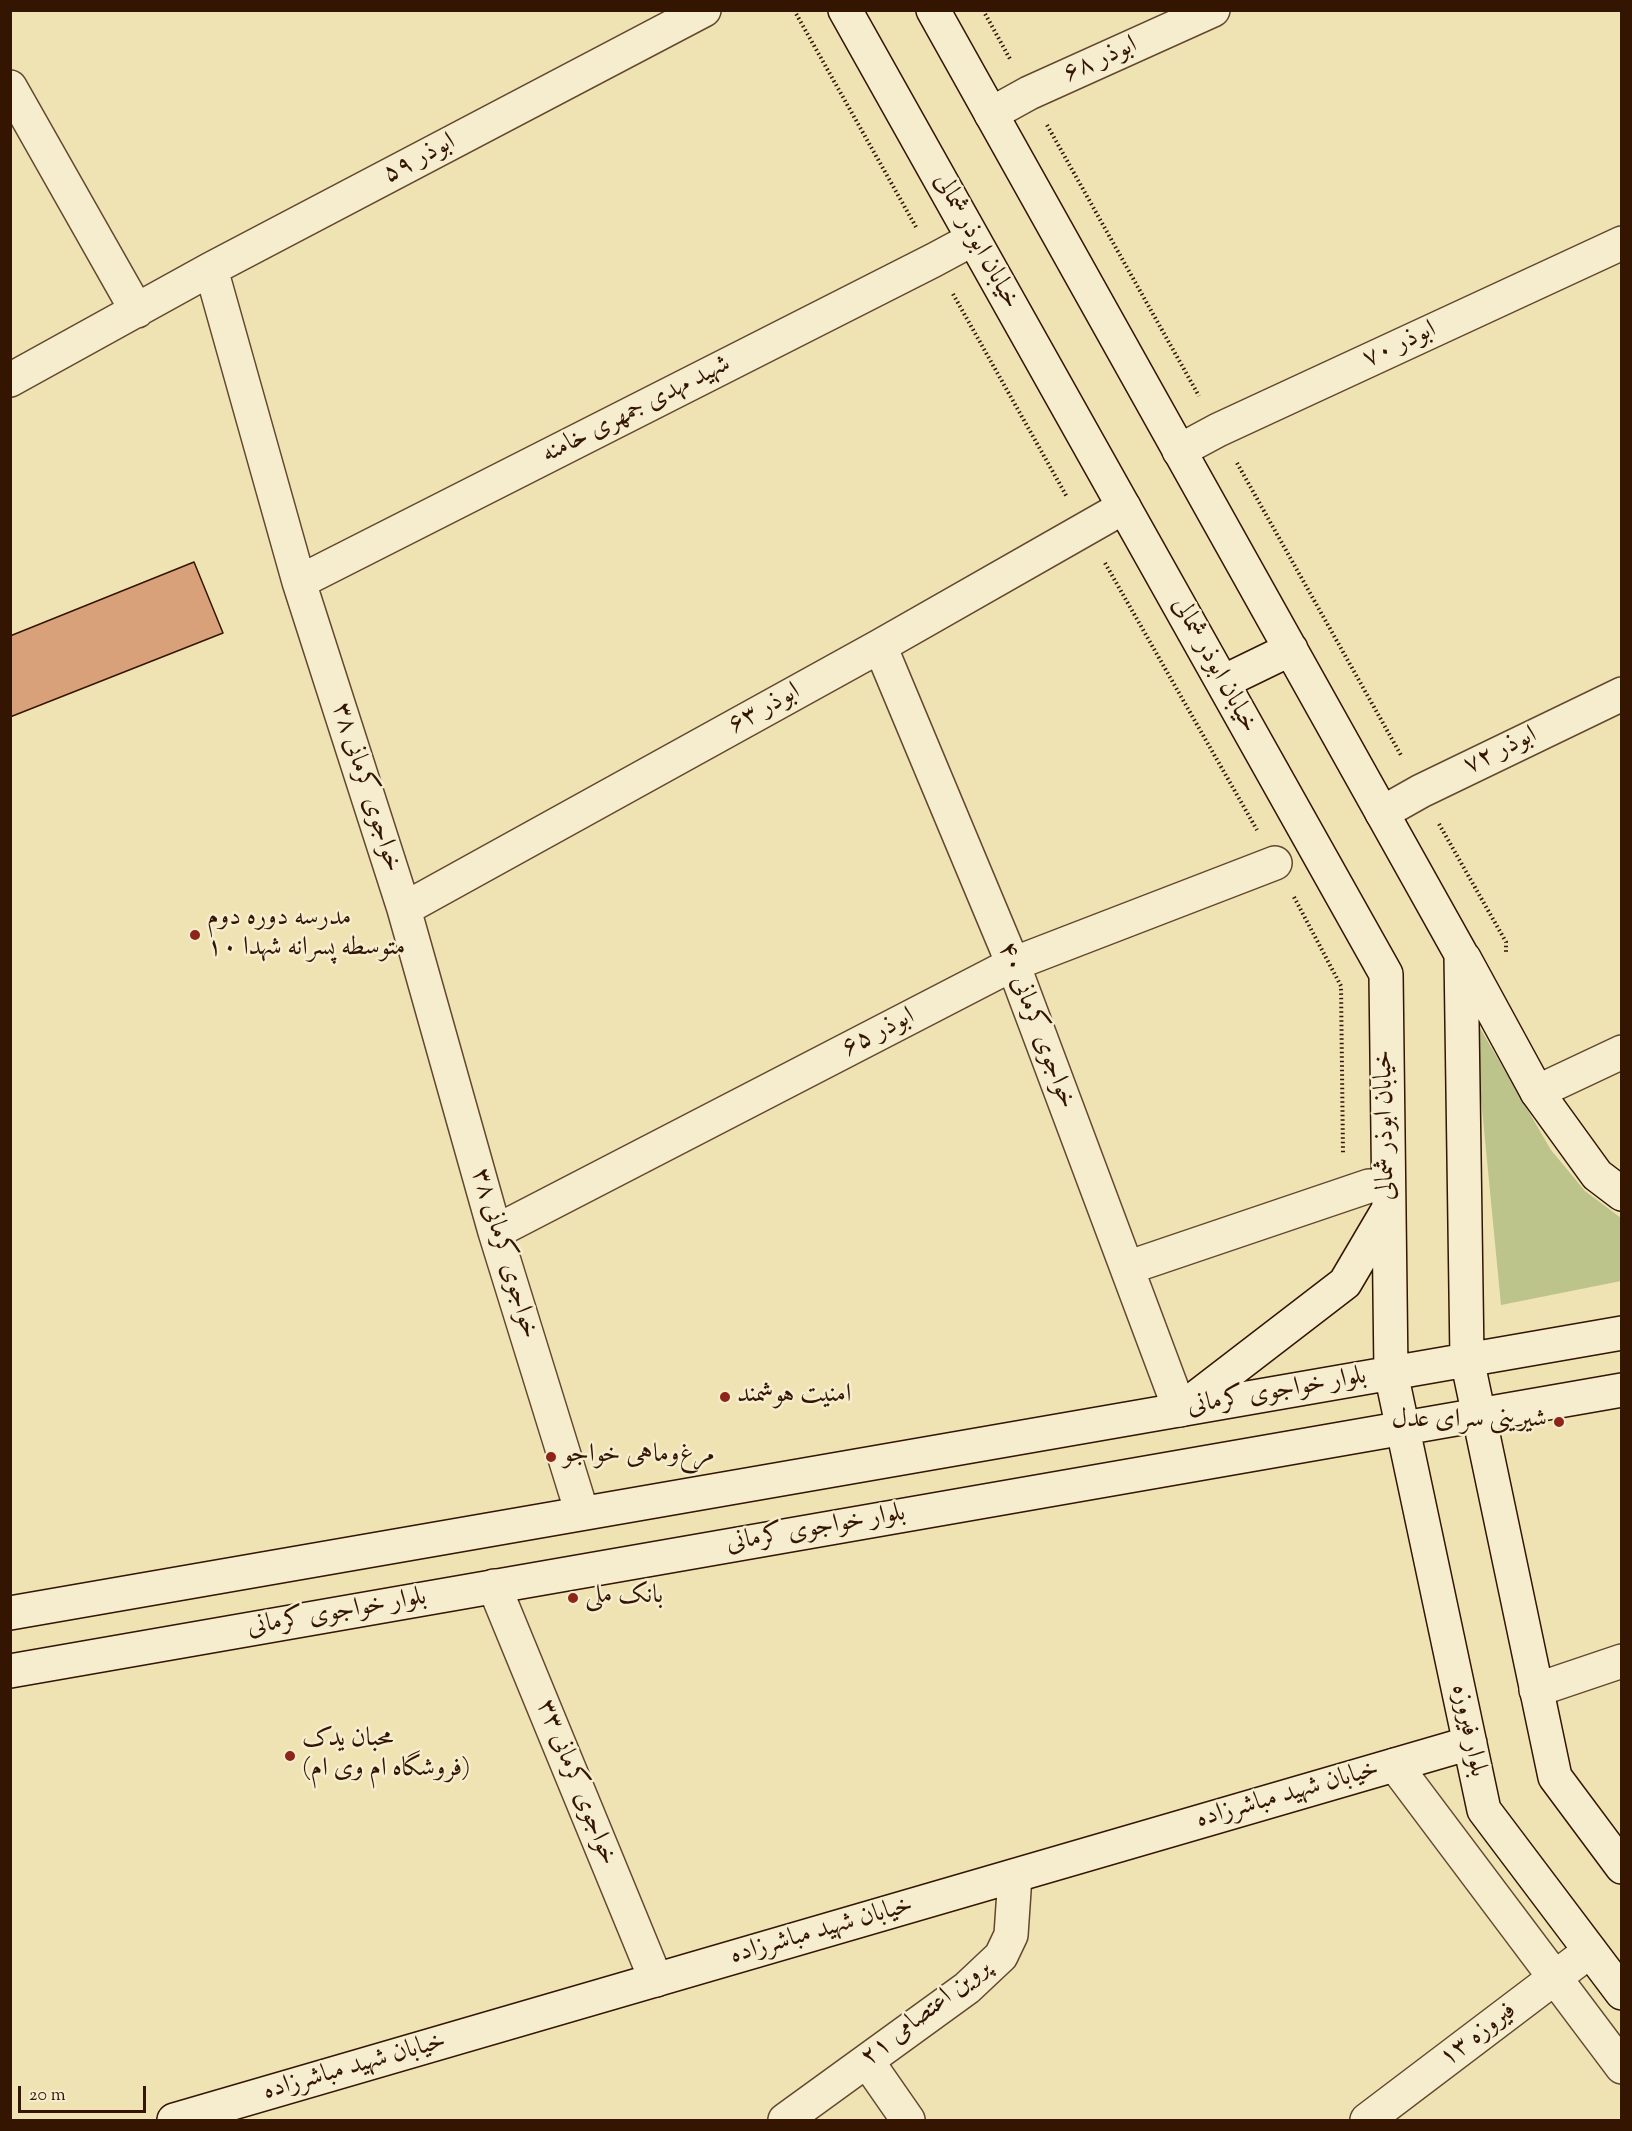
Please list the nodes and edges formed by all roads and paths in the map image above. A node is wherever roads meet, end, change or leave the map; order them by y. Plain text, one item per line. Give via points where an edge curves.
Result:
1 (704, 10) edge
2 (794, 10) edge
3 (845, 10) edge
4 (933, 10) edge
5 (983, 10) edge
6 (1213, 10) edge
7 (10, 87) edge
8 (1029, 93) junction
9 (991, 114) junction
10 (973, 239) junction
11 (1622, 243) edge
12 (934, 260) junction
13 (211, 269) junction
14 (136, 311) junction
15 (10, 380) edge
16 (1218, 430) junction
17 (1179, 451) junction
18 (1124, 507) junction
19 (1085, 529) junction
20 (299, 582) junction
21 (880, 646) junction
22 (1291, 649) junction
23 (1222, 682) junction
24 (1622, 694) edge
25 (1421, 791) junction
26 (1382, 813) junction
27 (1275, 863) junction
28 (404, 909) junction
29 (1461, 954) junction
30 (1506, 954) dead end
31 (1013, 964) junction
32 (1622, 1052) edge
33 (1537, 1092) junction
34 (1622, 1194) edge
35 (1367, 1197) junction
36 (495, 1232) junction
37 (1127, 1268) junction
38 (1622, 1333) edge
39 (1467, 1359) junction
40 (1391, 1373) junction
41 (1622, 1390) edge
42 (1180, 1410) junction
43 (1478, 1415) junction
44 (1403, 1428) junction
45 (582, 1514) junction
46 (495, 1586) junction
47 (10, 1613) edge
48 (1622, 1661) edge
49 (10, 1671) edge
50 (1536, 1690) junction
51 (1470, 1743) junction
52 (1395, 1765) junction
53 (1622, 1867) edge
54 (1015, 1876) junction
55 (1590, 1951) junction
56 (1554, 1978) junction
57 (656, 1980) junction
58 (1622, 1993) edge
59 (867, 2061) junction
60 (1622, 2067) edge
61 (174, 2121) edge
62 (785, 2121) edge
63 (908, 2121) edge
64 (1367, 2121) edge

1 - 13 street, ابوذر ۵۹
2 - 12 path
3 - 10 street, خیابان ابوذر شمالی
4 - 9 street
5 - 8 path
6 - 8 street, ابوذر ۶۸
7 - 14 street
8 - 9 street, ابوذر ۶۸
8 - 16 path
9 - 17 street
10 - 12 street, شهید مهدی جمهری خامنه
10 - 18 street, خیابان ابوذر شمالی
11 - 16 street, ابوذر ۷۰
12 - 19 path
12 - 20 street, شهید مهدی جمهری خامنه
13 - 14 street, ابوذر ۵۹
13 - 20 street, خواجوی کرمانی ۳۸
14 - 15 street, ابوذر ۵۹
16 - 17 street, ابوذر ۷۰
16 - 25 path
17 - 22 street
18 - 19 street, ابوذر ۶۳
18 - 23 street, خیابان ابوذر شمالی
19 - 21 street, ابوذر ۶۳
19 - 27 path
20 - 28 street, خواجوی کرمانی ۳۸
21 - 28 street, ابوذر ۶۳
21 - 31 street, خواجوی کرمانی ۴۰
22 - 23 street
22 - 26 street
23 - 35 street, خیابان ابوذر شمالی via 1386,974
24 - 25 street, ابوذر ۷۲
25 - 26 street, ابوذر ۷۲
25 - 30 path via 1506,942
26 - 29 street
27 - 31 street, ابوذر ۶۵
27 - 35 path via 1341,986
28 - 36 street, خواجوی کرمانی ۳۸
29 - 33 street
29 - 39 street
31 - 36 street, ابوذر ۶۵
31 - 37 street, خواجوی کرمانی ۴۰
32 - 33 street
33 - 34 street via 1597,1175
35 - 37 street
35 - 40 street, خیابان ابوذر شمالی
35 - 42 street via 1345,1283
36 - 45 street, خواجوی کرمانی ۳۸
37 - 42 street, خواجوی کرمانی ۴۰
38 - 39 street, بلوار خواجوی کرمانی
39 - 40 street, بلوار خواجوی کرمانی
39 - 43 street
40 - 42 street, بلوار خواجوی کرمانی
40 - 44 street, خیابان ابوذر شمالی
41 - 43 street, بلوار خواجوی کرمانی
42 - 45 street, بلوار خواجوی کرمانی
43 - 44 street, بلوار خواجوی کرمانی
43 - 50 street
44 - 46 street, بلوار خواجوی کرمانی
44 - 51 street, بلوار فیروزه
45 - 47 street, بلوار خواجوی کرمانی
46 - 49 street, بلوار خواجوی کرمانی
46 - 57 street, خواجوی کرمانی ۳۳
48 - 50 street
50 - 53 street via 1555,1777
51 - 52 street, خیابان شهید مباشرزاده
51 - 55 street, بلوار فیروزه via 1484,1810
52 - 54 street, خیابان شهید مباشرزاده
52 - 56 street
54 - 57 street, خیابان شهید مباشرزاده
54 - 59 street, پروین اعتصامی ۲۱ via 1011,1935 1001,1956 967,1988
55 - 56 street, فیروزه ۱۳
55 - 58 street, بلوار فیروزه
56 - 60 street
56 - 64 street, فیروزه ۱۳
57 - 61 street, خیابان شهید مباشرزاده
59 - 62 street, پروین اعتصامی ۲۱
59 - 63 street

